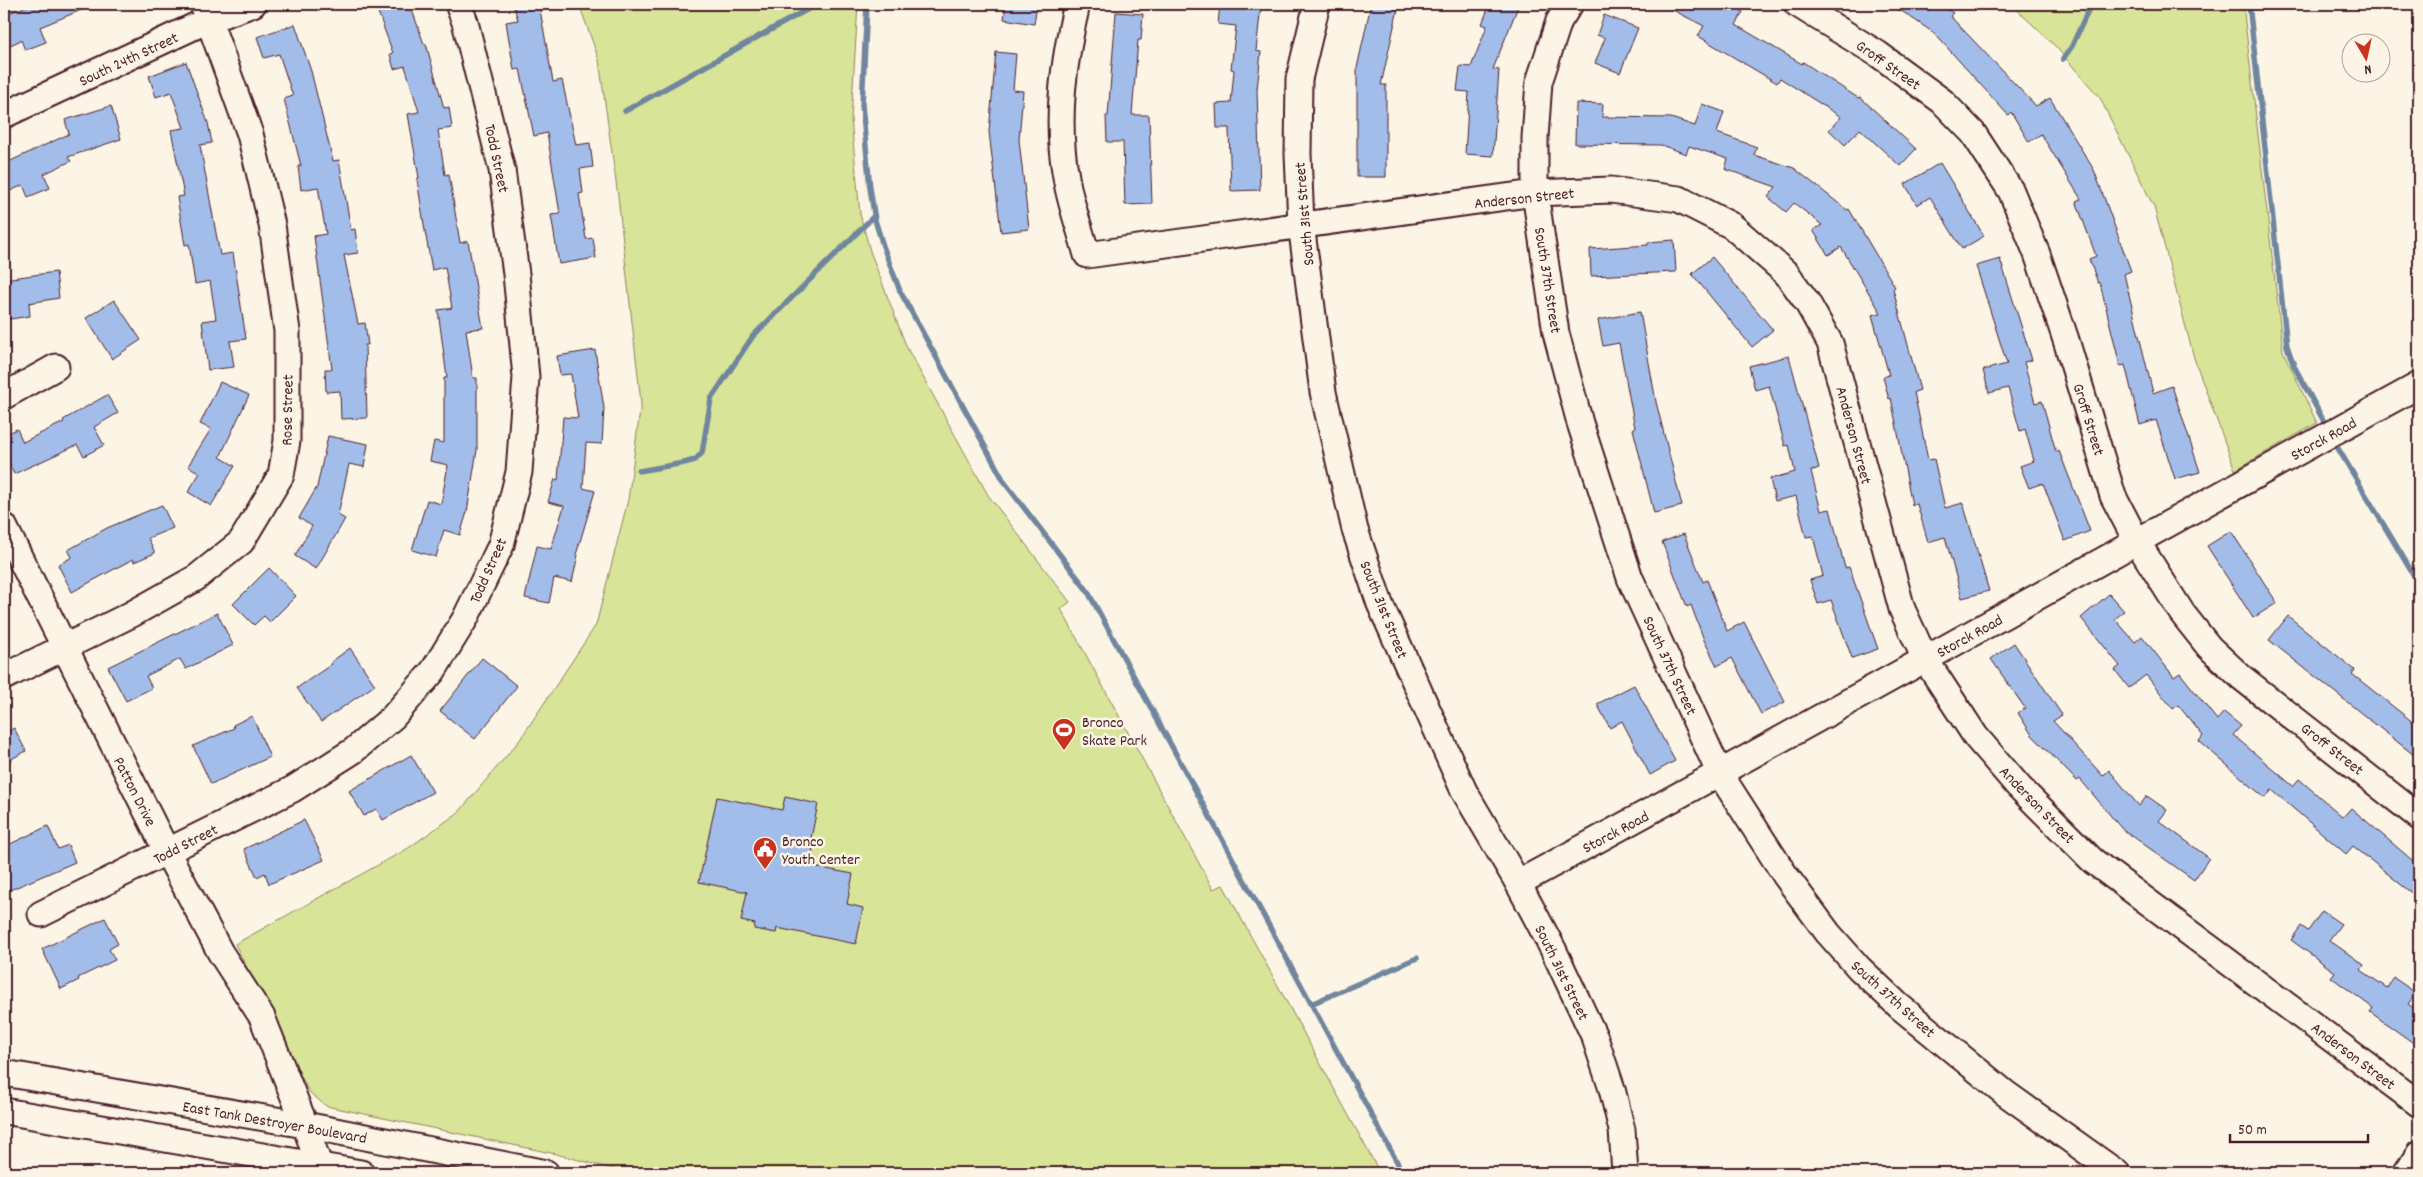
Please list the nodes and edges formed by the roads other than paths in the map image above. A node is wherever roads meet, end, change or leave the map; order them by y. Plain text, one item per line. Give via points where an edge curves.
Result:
1 (253, 4) edge
2 (458, 4) edge
3 (1077, 4) edge
4 (1317, 4) edge
5 (1570, 4) edge
6 (1797, 4) edge
7 (206, 12) edge
8 (4, 115) edge
9 (1535, 193) junction
10 (1301, 224) junction
11 (56, 367) dead end
12 (2419, 384) edge
13 (4, 396) edge
14 (4, 526) edge
15 (2136, 540) junction
16 (63, 646) junction
17 (1925, 660) junction
18 (4, 677) edge
19 (1720, 774) junction
20 (2419, 817) edge
21 (167, 852) junction
22 (1518, 883) junction
23 (41, 914) dead end
24 (4, 1073) edge
25 (2419, 1104) edge
26 (4, 1111) edge
27 (305, 1125) junction
28 (2419, 1154) edge
29 (320, 1169) edge
30 (361, 1173) edge
31 (546, 1173) edge
32 (1625, 1173) edge
33 (2117, 1173) edge
34 (2406, 1173) edge

1 - 7 street, South 24th Street
2 - 21 street, Todd Street via 502,170 526,377 519,472 501,545 465,619 432,671 393,717 353,751 293,789
3 - 10 street, Anderson Street via 1060,104 1066,177 1087,255
4 - 10 street, South 31st Street via 1300,79 1298,154
5 - 9 street, South 37th Street via 1559,21 1539,82 1534,138
6 - 15 street, Groff Street via 1878,54 1942,101 1973,133 2011,191 2037,254 2066,340 2113,496
7 - 8 street, South 24th Street
7 - 16 street, Rose Street via 250,134 272,224 287,331 287,441 281,476 241,542 196,578 132,614
9 - 10 street, Anderson Street
9 - 17 street, Anderson Street via 1611,190 1680,199 1732,226 1787,274 1830,343 1902,609
9 - 19 street, South 37th Street via 1556,334 1583,432 1630,578
10 - 22 street, South 31st Street via 1323,392 1355,530 1380,604 1464,791
11 - 13 street
12 - 15 street, Storck Road
14 - 16 street, Patton Drive
15 - 17 street, Storck Road
15 - 20 street, Groff Street via 2182,613 2240,677
16 - 18 street, Rose Street
16 - 21 street, Patton Drive
17 - 19 street, Storck Road
17 - 25 street, Anderson Street via 1976,737 2019,787 2093,861
19 - 22 street, Storck Road
19 - 33 street, South 37th Street via 1785,874 1828,933 1859,968 1899,1006 2005,1093
21 - 23 street, Todd Street
21 - 27 street, Patton Drive via 220,952 262,1017
22 - 32 street, South 31st Street via 1595,1038 1622,1130
24 - 27 street, East Tank Destroyer Boulevard
26 - 29 street
27 - 29 street, Patton Drive
27 - 31 street, East Tank Destroyer Boulevard
28 - 34 street
29 - 30 street

